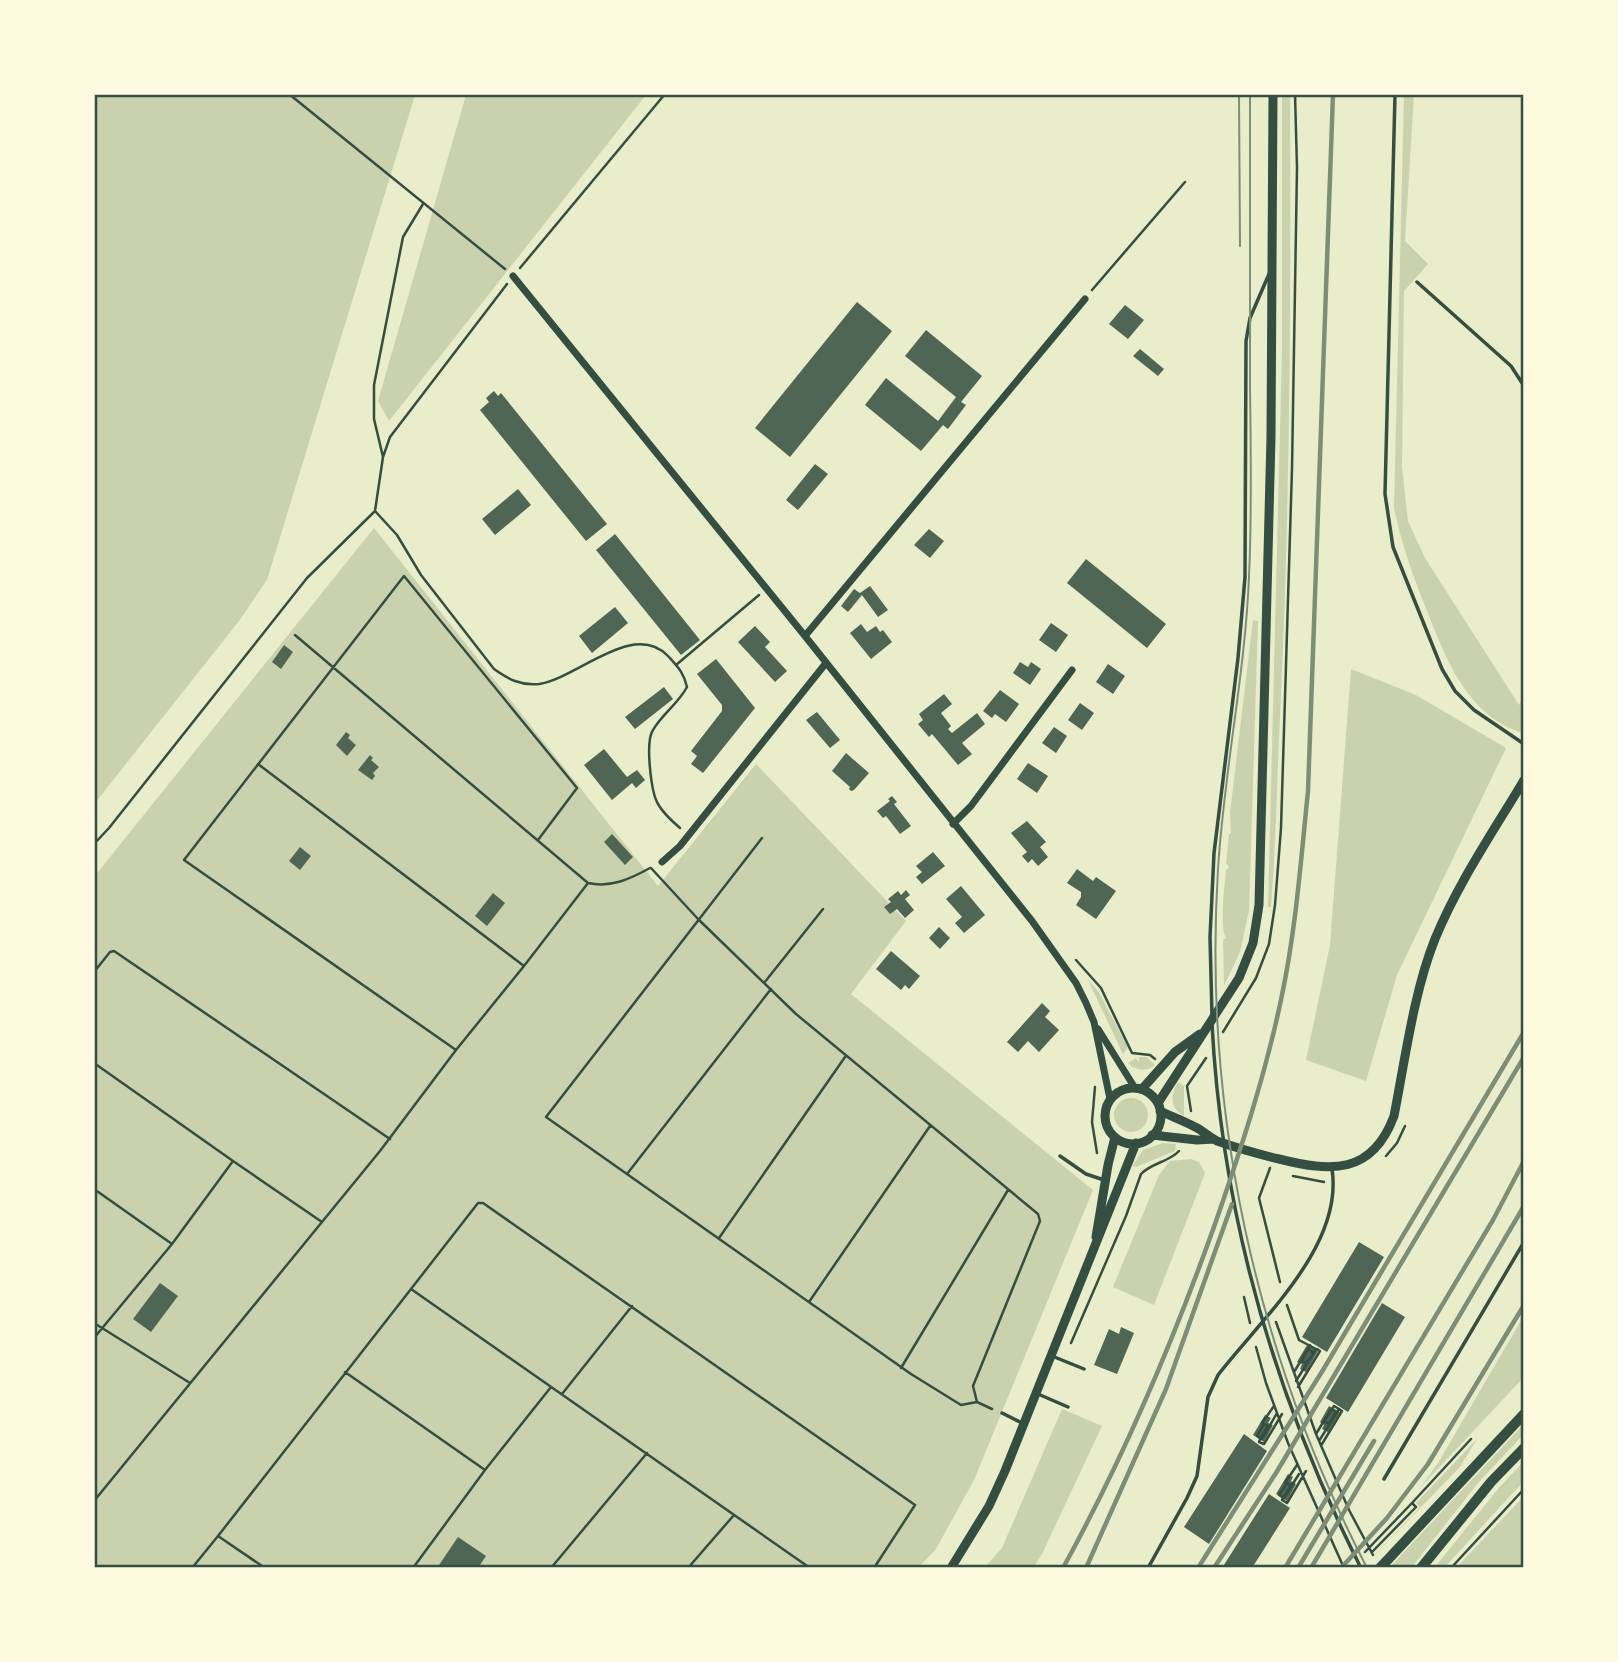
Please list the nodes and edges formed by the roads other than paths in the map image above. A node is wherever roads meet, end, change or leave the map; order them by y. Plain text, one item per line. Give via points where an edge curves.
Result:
1 (1273, 94) edge
2 (1395, 94) edge
3 (1273, 267) junction
4 (513, 276) road end
5 (1417, 282) dead end
6 (1085, 299) road end
7 (1524, 386) edge
8 (805, 636) junction
9 (826, 663) junction
10 (1072, 670) dead end
11 (1524, 744) edge
12 (1524, 780) edge
13 (953, 824) junction
14 (662, 862) dead end
15 (1094, 1022) junction
16 (1201, 1033) junction
17 (1138, 1088) junction
18 (1111, 1099) junction
19 (1159, 1107) junction
20 (1152, 1135) junction
21 (1115, 1137) junction
22 (1214, 1139) junction
23 (1136, 1143) junction
24 (1060, 1156) dead end
25 (1332, 1168) junction
26 (1106, 1181) junction
27 (1524, 1242) edge
28 (1091, 1259) junction
29 (1052, 1356) junction
30 (1084, 1369) dead end
31 (1037, 1393) junction
32 (1068, 1406) dead end
33 (1002, 1413) road end
34 (1524, 1413) edge
35 (1024, 1424) junction
36 (1524, 1448) edge
37 (1384, 1479) dead end
38 (1378, 1564) edge
39 (951, 1567) edge
40 (1148, 1567) edge
41 (1361, 1567) edge
42 (1421, 1567) edge

1 - 3 street
2 - 11 lane via 1385,494 1393,547 1431,645 1455,691
3 - 16 street via 1259,905 1248,957 1227,998
3 - 41 lane via 1250,318 1246,341 1243,601 1214,853 1210,959 1214,1049 1237,1219 1270,1348 1323,1489
4 - 8 street
5 - 7 lane via 1511,366
6 - 8 street
8 - 9 street
9 - 13 street
9 - 14 street via 689,835
10 - 13 street
12 - 25 street via 1435,939 1390,1127 1367,1154 1349,1165
13 - 15 street via 1032,921 1076,983
15 - 17 street
15 - 18 street
16 - 17 street
16 - 19 street
17 - 18 street via 1126,1088
17 - 19 street via 1154,1097
18 - 21 street via 1105,1116
19 - 20 street via 1159,1126
19 - 22 street
20 - 22 street
20 - 23 street
21 - 23 street
21 - 26 street
22 - 25 street via 1308,1167
23 - 28 street
24 - 26 lane
25 - 40 lane via 1330,1214 1311,1256 1212,1386 1197,1476
26 - 28 street
27 - 37 lane
28 - 29 street
29 - 30 lane
29 - 31 street
31 - 32 lane
31 - 35 street
33 - 35 lane
34 - 38 main road
35 - 39 street via 989,1506
36 - 42 main road

